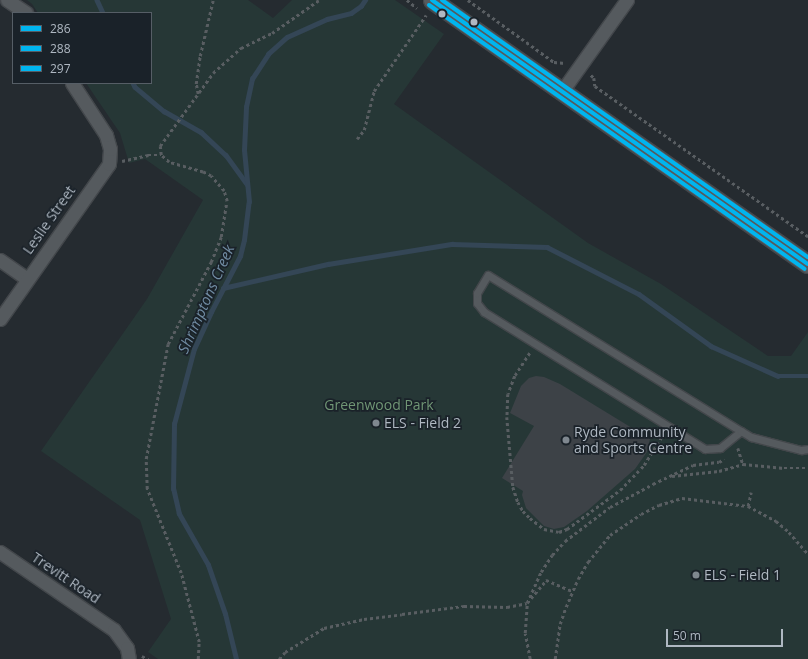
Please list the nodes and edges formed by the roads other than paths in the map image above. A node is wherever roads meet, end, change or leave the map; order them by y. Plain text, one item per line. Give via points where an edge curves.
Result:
1 (7, 0) edge
2 (432, 0) edge
3 (627, 0) edge
4 (25, 12) edge
5 (73, 84) edge
6 (562, 91) junction
7 (0, 260) edge
8 (808, 264) edge
9 (27, 279) junction
10 (0, 319) edge
11 (741, 431) junction
12 (808, 449) edge
13 (0, 552) edge
14 (129, 659) edge

1 - 4 street
2 - 6 street
3 - 6 street
5 - 9 street, Leslie Street via 106,135 110,149 108,164
6 - 8 street
7 - 9 street
9 - 10 street, Leslie Street
11 - 11 lane via 720,448 705,450 484,312 477,303 477,293 488,275
11 - 12 lane via 751,437 801,450
13 - 14 street, Trevitt Road via 114,630 127,648

